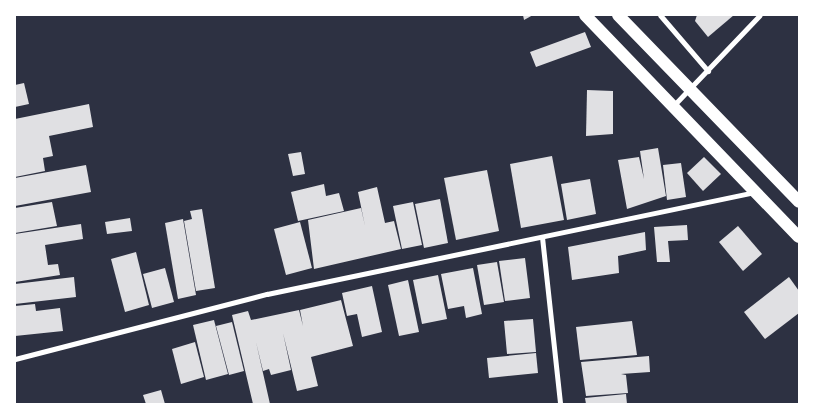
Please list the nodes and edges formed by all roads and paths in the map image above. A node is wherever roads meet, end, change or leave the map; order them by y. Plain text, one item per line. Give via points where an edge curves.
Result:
1 (585, 15) edge
2 (618, 15) edge
3 (660, 15) edge
4 (760, 15) edge
5 (708, 71) junction
6 (691, 89) junction
7 (673, 106) junction
8 (754, 192) junction
9 (799, 202) edge
10 (542, 237) junction
11 (799, 237) edge
12 (15, 359) edge
13 (560, 404) edge

1 - 7 main road
2 - 6 main road
3 - 5 street
4 - 5 street
5 - 6 street
6 - 7 street
6 - 9 main road
7 - 8 main road
8 - 10 street
8 - 11 main road
10 - 12 street via 210,306
10 - 13 street

